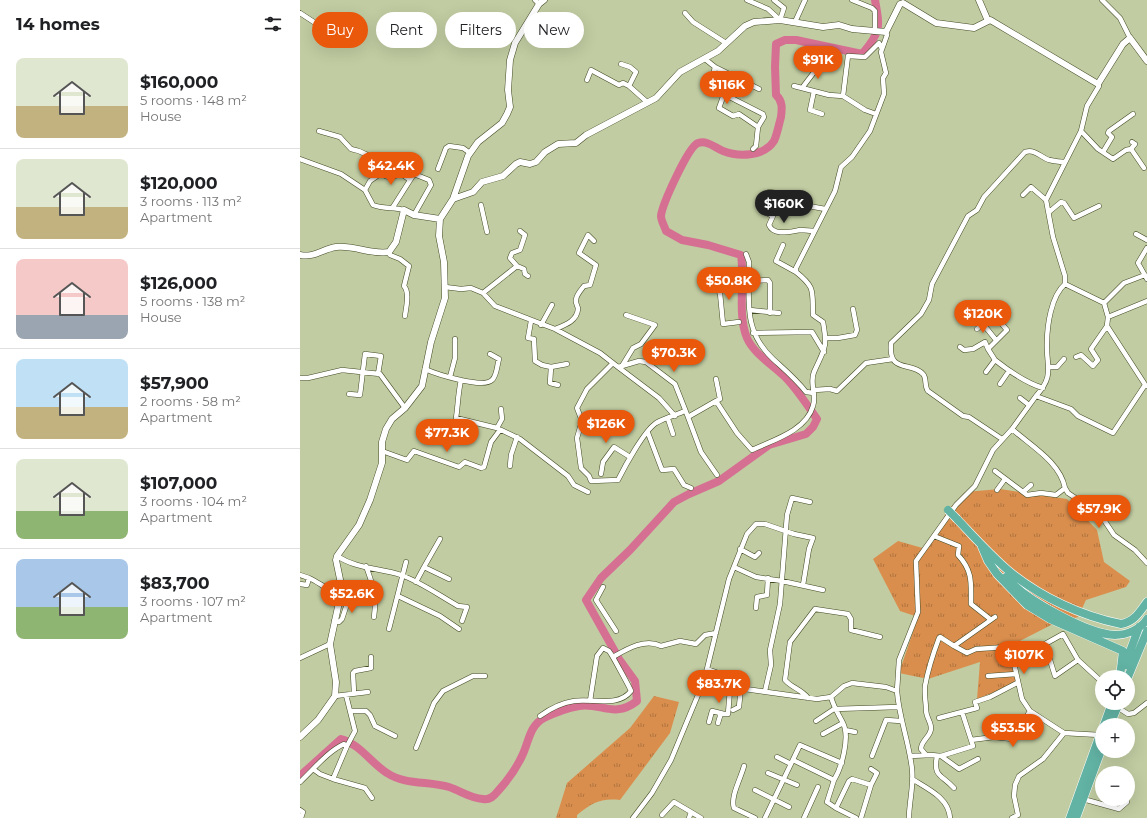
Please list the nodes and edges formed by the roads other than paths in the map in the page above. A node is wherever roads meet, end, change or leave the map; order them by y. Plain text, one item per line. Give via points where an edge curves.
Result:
1 (747, 0) edge
2 (774, 0) edge
3 (805, 0) edge
4 (852, 0) edge
5 (979, 0) edge
6 (1102, 0) edge
7 (540, 1) edge
8 (300, 13) edge
9 (685, 13) dead end
10 (780, 20) junction
11 (312, 21) edge
12 (988, 21) junction
13 (795, 22) junction
14 (875, 32) junction
15 (884, 32) junction
16 (1130, 38) junction
17 (726, 43) junction
18 (881, 52) junction
19 (705, 59) junction
20 (1147, 61) edge
21 (829, 62) dead end
22 (621, 64) dead end
23 (715, 67) junction
24 (587, 80) dead end
25 (1098, 84) junction
26 (629, 86) junction
27 (794, 86) dead end
28 (802, 88) junction
29 (759, 89) dead end
30 (814, 91) junction
31 (724, 94) junction
32 (844, 96) junction
33 (647, 102) junction
34 (822, 114) dead end
35 (876, 114) junction
36 (1133, 114) dead end
37 (758, 127) junction
38 (319, 131) dead end
39 (1081, 132) junction
40 (1132, 142) dead end
41 (753, 149) dead end
42 (1131, 149) junction
43 (1103, 152) junction
44 (470, 153) junction
45 (300, 159) edge
46 (1065, 162) junction
47 (1144, 168) dead end
48 (438, 169) dead end
49 (380, 174) junction
50 (410, 180) junction
51 (365, 190) junction
52 (769, 192) dead end
53 (1023, 195) dead end
54 (453, 198) junction
55 (1046, 200) junction
56 (482, 205) dead end
57 (1099, 206) dead end
58 (393, 208) junction
59 (825, 209) junction
60 (404, 210) junction
61 (764, 212) dead end
62 (1049, 212) junction
63 (414, 215) junction
64 (440, 219) junction
65 (520, 231) dead end
66 (814, 231) junction
67 (487, 232) dead end
68 (1136, 234) dead end
69 (1147, 240) edge
70 (594, 241) dead end
71 (783, 245) dead end
72 (1147, 248) edge
73 (389, 252) junction
74 (746, 254) dead end
75 (300, 256) edge
76 (517, 266) junction
77 (796, 272) junction
78 (528, 276) dead end
79 (1146, 277) edge
80 (749, 281) junction
81 (1065, 284) junction
82 (445, 287) junction
83 (715, 287) dead end
84 (483, 293) junction
85 (1147, 300) edge
86 (1104, 303) junction
87 (552, 305) dead end
88 (853, 309) dead end
89 (750, 310) junction
90 (770, 313) junction
91 (779, 313) dead end
92 (994, 314) dead end
93 (626, 315) dead end
94 (405, 316) dead end
95 (1108, 317) junction
96 (531, 321) junction
97 (739, 322) dead end
98 (541, 325) junction
99 (1107, 326) junction
100 (555, 329) junction
101 (977, 329) dead end
102 (753, 332) junction
103 (826, 338) junction
104 (455, 339) dead end
105 (996, 340) junction
106 (960, 347) dead end
107 (988, 349) junction
108 (824, 352) junction
109 (490, 354) dead end
110 (1076, 357) dead end
111 (893, 359) junction
112 (1064, 359) dead end
113 (995, 360) junction
114 (1087, 361) junction
115 (613, 363) junction
116 (568, 364) dead end
117 (1083, 366) dead end
118 (551, 367) junction
119 (620, 367) junction
120 (1050, 367) junction
121 (425, 369) junction
122 (1009, 371) junction
123 (363, 372) junction
124 (986, 372) dead end
125 (378, 374) junction
126 (450, 377) junction
127 (300, 378) edge
128 (716, 379) dead end
129 (461, 380) junction
130 (1000, 384) dead end
131 (558, 386) dead end
132 (1146, 386) edge
133 (1044, 388) junction
134 (814, 392) junction
135 (349, 394) dead end
136 (1036, 396) junction
137 (1020, 398) dead end
138 (716, 401) junction
139 (1029, 405) junction
140 (405, 408) junction
141 (501, 408) dead end
142 (685, 411) junction
143 (675, 416) junction
144 (688, 417) junction
145 (668, 419) junction
146 (499, 429) junction
147 (1012, 429) junction
148 (648, 433) junction
149 (673, 434) dead end
150 (517, 437) junction
151 (1002, 439) junction
152 (382, 451) junction
153 (630, 457) junction
154 (510, 466) dead end
155 (995, 471) dead end
156 (601, 474) dead end
157 (717, 475) dead end
158 (1005, 479) junction
159 (1031, 485) dead end
160 (691, 488) dead end
161 (1065, 488) junction
162 (997, 490) dead end
163 (588, 492) dead end
164 (1023, 492) junction
165 (810, 502) dead end
166 (948, 510) dead end
167 (786, 532) junction
168 (934, 536) junction
169 (440, 539) dead end
170 (981, 544) junction
171 (740, 549) junction
172 (759, 553) dead end
173 (337, 556) junction
174 (406, 562) dead end
175 (1147, 563) edge
176 (366, 566) junction
177 (424, 567) junction
178 (734, 567) junction
179 (300, 575) edge
180 (402, 575) junction
181 (309, 578) junction
182 (768, 578) junction
183 (449, 579) dead end
184 (782, 581) junction
185 (416, 582) junction
186 (300, 584) edge
187 (803, 585) junction
188 (603, 587) dead end
189 (823, 590) dead end
190 (341, 593) junction
191 (398, 596) junction
192 (1147, 602) edge
193 (1147, 606) edge
194 (756, 608) dead end
195 (374, 616) dead end
196 (995, 616) dead end
197 (990, 619) junction
198 (462, 621) dead end
199 (1146, 621) edge
200 (389, 629) dead end
201 (459, 629) dead end
202 (616, 630) dead end
203 (1147, 632) edge
204 (716, 633) junction
205 (880, 637) dead end
206 (330, 644) junction
207 (954, 646) junction
208 (371, 657) dead end
209 (613, 657) junction
210 (300, 658) edge
211 (1078, 660) junction
212 (707, 669) junction
213 (1122, 670) edge
214 (1124, 670) edge
215 (1131, 670) edge
216 (1016, 674) junction
217 (485, 676) dead end
218 (988, 676) dead end
219 (1095, 676) edge
220 (731, 677) junction
221 (1017, 683) junction
222 (741, 687) junction
223 (897, 690) junction
224 (765, 691) junction
225 (368, 692) dead end
226 (354, 693) junction
227 (346, 695) junction
228 (335, 696) junction
229 (808, 698) junction
230 (831, 698) junction
231 (590, 701) junction
232 (1147, 703) edge
233 (898, 706) junction
234 (834, 709) junction
235 (734, 710) dead end
236 (1123, 710) edge
237 (351, 711) junction
238 (1030, 711) junction
239 (962, 712) junction
240 (721, 713) junction
241 (540, 716) dead end
242 (940, 718) dead end
243 (816, 721) dead end
244 (901, 721) junction
245 (709, 722) dead end
246 (718, 723) dead end
247 (843, 723) junction
248 (845, 730) junction
249 (855, 732) dead end
250 (1064, 733) junction
251 (1095, 733) edge
252 (823, 734) dead end
253 (395, 736) dead end
254 (300, 737) edge
255 (971, 740) junction
256 (347, 746) junction
257 (416, 748) dead end
258 (1095, 749) edge
259 (926, 755) junction
260 (872, 756) dead end
261 (910, 756) junction
262 (939, 756) junction
263 (777, 757) dead end
264 (1098, 758) edge
265 (978, 759) dead end
266 (792, 762) junction
267 (842, 763) junction
268 (744, 766) dead end
269 (313, 769) junction
270 (872, 769) dead end
271 (768, 773) dead end
272 (333, 779) junction
273 (784, 779) junction
274 (912, 779) junction
275 (834, 780) junction
276 (300, 782) edge
277 (797, 785) dead end
278 (871, 785) junction
279 (818, 787) dead end
280 (954, 788) dead end
281 (755, 790) dead end
282 (372, 798) dead end
283 (1083, 799) junction
284 (774, 800) junction
285 (1095, 802) edge
286 (1108, 806) edge
287 (1122, 806) edge
288 (789, 807) dead end
289 (836, 808) junction
290 (300, 810) edge
291 (691, 812) junction
292 (743, 813) junction
293 (662, 815) dead end
294 (301, 818) edge
295 (633, 818) edge
296 (689, 818) edge
297 (701, 818) edge
298 (740, 818) edge
299 (755, 818) edge
300 (766, 818) edge
301 (804, 818) edge
302 (856, 818) edge
303 (861, 818) edge
304 (909, 818) edge
305 (950, 818) edge
306 (1012, 818) edge
307 (1070, 818) edge
308 (1076, 818) edge

1 - 10 street via 768,9
2 - 10 street via 784,8
3 - 13 street
4 - 14 street via 872,8 875,12
5 - 12 street
6 - 16 street via 1120,18
7 - 44 street via 515,43 510,60 510,107 507,114 502,123 478,142
8 - 11 street
9 - 17 street via 693,22
10 - 13 street
10 - 17 street via 754,22 745,26
12 - 15 street via 974,28 936,22 903,3
12 - 25 street via 1010,30
13 - 14 street via 823,27 839,25
14 - 15 street
15 - 18 street via 887,35
16 - 20 street
16 - 25 street via 1123,44
17 - 19 street
18 - 32 street via 879,43 865,57 848,56
18 - 35 street via 886,73 884,94
19 - 23 street
19 - 33 street via 680,72 656,98
21 - 28 street via 821,63
22 - 26 street via 630,67 637,74
23 - 29 street
23 - 31 street via 710,86
24 - 26 street via 591,70 620,85 623,83
25 - 39 street via 1088,106
26 - 33 street
27 - 28 street
28 - 30 street
30 - 32 street
30 - 34 street via 810,110
31 - 37 street via 762,114 764,118
31 - 37 street via 719,108 733,116 739,114
32 - 35 street
33 - 54 street via 576,143 558,144 545,152 536,162 520,162 503,176 482,182 473,192
35 - 59 street via 869,134 841,167 835,191
36 - 43 street via 1109,131 1112,137
37 - 41 street via 756,146
38 - 49 street via 340,137 351,150 358,150 373,159 380,165 377,169
39 - 43 street
39 - 46 street
40 - 42 street via 1135,144
42 - 43 street via 1115,159
42 - 47 street
44 - 48 street via 463,148 449,146
44 - 54 street
45 - 51 street via 341,174
46 - 55 street
46 - 111 street via 1047,159 1037,152 1025,152 984,197 977,210 968,216 932,284 929,300 921,314 891,343
49 - 50 street via 391,178 400,173
49 - 51 street via 370,181
50 - 58 street
50 - 63 street via 414,174 429,180 431,185
51 - 58 street via 373,205 381,209
52 - 59 street via 793,195 798,204
53 - 55 street via 1031,187
54 - 64 street
55 - 62 street
56 - 67 street
57 - 62 street via 1074,218 1061,202
58 - 60 street
59 - 66 street
60 - 63 street
60 - 73 street via 396,242
61 - 66 street via 773,216 769,225 774,230 785,233
62 - 81 street
63 - 64 street
64 - 82 street via 439,236
65 - 76 street via 525,235 525,240 520,250 512,253 510,258
66 - 77 street via 796,265
68 - 69 street
70 - 100 street via 588,235 579,252 596,265 590,285 584,286 578,295 575,317 570,323
71 - 77 street via 776,261
72 - 79 street via 1138,263
73 - 75 street via 378,254 359,248 335,247 308,257
73 - 94 street via 409,266 404,286 407,289
74 - 80 street via 749,262
76 - 78 street via 524,269
76 - 84 street
77 - 103 street via 808,281 812,288 813,315 823,322
79 - 86 street via 1124,283
80 - 89 street
80 - 90 street via 768,280 770,283
81 - 86 street
81 - 120 street via 1053,305 1050,319 1047,344
82 - 84 street via 471,288
82 - 121 street via 444,305
83 - 97 street via 720,294 723,324
84 - 96 street via 495,306
85 - 95 street
86 - 95 street
87 - 98 street
88 - 103 street via 857,330 855,335
89 - 90 street
89 - 102 street
90 - 91 street
92 - 105 street via 1007,330
93 - 119 street via 655,324
95 - 99 street
96 - 98 street
96 - 118 street via 528,338 534,339 535,361
98 - 100 street
99 - 114 street via 1091,349 1098,360 1093,366
99 - 132 street
100 - 115 street via 600,353
101 - 105 street via 983,324
102 - 108 street via 812,332
102 - 134 street via 767,353 797,380 806,392
103 - 108 street
104 - 126 street via 455,358
105 - 107 street
106 - 107 street via 964,350 973,349 985,342
107 - 113 street
108 - 134 street via 814,373
109 - 129 street via 499,359 494,379 482,383
110 - 114 street via 1081,355
111 - 134 street via 866,363 838,391 830,389
111 - 151 street via 900,366 922,373 928,391
112 - 120 street via 1057,367
113 - 122 street
113 - 124 street
114 - 117 street
115 - 119 street
115 - 153 street via 587,388 578,408 582,421 577,438 581,468 591,481 618,481
116 - 118 street
118 - 131 street via 550,383
119 - 142 street via 639,360 646,362 675,384
119 - 143 street via 659,398
120 - 133 street
121 - 126 street
121 - 140 street via 422,386
122 - 130 street
122 - 133 street
123 - 125 street
123 - 125 street via 365,354 381,356
123 - 127 street via 342,370
123 - 135 street via 360,394
125 - 140 street
126 - 129 street
128 - 138 street via 720,399
129 - 146 street via 456,418
132 - 136 street via 1113,433 1078,416 1071,409
133 - 136 street
134 - 138 street via 813,406 809,414 795,429 752,450 737,433
136 - 139 street
137 - 139 street
138 - 144 street
139 - 147 street
140 - 152 street via 392,419 386,429 382,438
141 - 146 street via 502,419
142 - 143 street
142 - 144 street
143 - 145 street
144 - 157 street via 701,452
145 - 148 street via 656,423
145 - 149 street
146 - 150 street
146 - 152 street via 491,442 484,467 481,468 465,462 459,467 414,451 407,460
147 - 151 street
147 - 161 street via 1057,468
148 - 153 street
148 - 160 street via 662,470 674,469 684,484
150 - 154 street
150 - 163 street via 568,476 574,485
151 - 168 street via 993,450 975,486 964,495
152 - 173 street via 380,470 359,525
153 - 156 street via 614,447 604,462
155 - 158 street
158 - 162 street
158 - 164 street
159 - 164 street
161 - 164 street via 1056,495 1027,495
161 - 175 street via 1078,499 1094,505 1114,535 1135,550
165 - 167 street via 792,498
166 - 170 highway, bridge
167 - 171 street via 765,524 756,524 747,534
167 - 184 street
167 - 187 street via 813,538
168 - 197 street via 959,546 958,555 971,577 971,604
168 - 223 street via 916,561 918,612 899,660
169 - 177 street
170 - 192 highway via 1009,571 1032,588 1082,613 1109,622 1127,623 1136,618
170 - 199 highway via 1008,579 1042,606 1072,621 1107,634 1133,631
170 - 213 highway via 997,574 1027,605 1039,614 1123,651
171 - 172 street via 756,557
171 - 178 street
173 - 176 street via 355,566
173 - 190 street
174 - 180 street
176 - 180 street
176 - 195 street via 375,590
177 - 183 street
177 - 185 street
178 - 182 street via 751,576
178 - 204 street
179 - 181 street
180 - 185 street
180 - 191 street
181 - 186 street via 307,585
181 - 190 street via 335,593
182 - 184 street
182 - 194 street via 767,595 757,597
184 - 187 street
184 - 224 street
185 - 198 street via 458,606 467,607
187 - 189 street
188 - 202 street via 596,600
190 - 206 street
191 - 200 street
191 - 201 street via 434,613
193 - 214 highway
196 - 197 street
197 - 207 street
203 - 215 highway
204 - 209 street via 705,635 696,644 680,641 661,646 655,643 635,645
204 - 212 street
205 - 229 street via 851,630 851,619 848,614 815,609 790,642 786,666 785,680 790,686 802,690
206 - 210 street
206 - 228 street via 336,682
207 - 216 street via 966,653 976,649 1008,647
207 - 259 street via 939,638 928,668 925,687 926,711 931,727 921,746
208 - 226 street via 371,668 353,673
209 - 231 street via 603,648 597,656
209 - 231 street via 631,691 619,700
211 - 211 street via 1055,676 1045,644 1063,634
211 - 219 street
212 - 220 street
212 - 295 street via 671,760 652,793
216 - 218 street
216 - 221 street
217 - 257 street via 473,676 443,691 434,704
220 - 222 street via 739,678
220 - 240 street via 728,714
221 - 238 street via 1022,699
221 - 239 street via 975,702 977,708
222 - 224 street
222 - 235 street via 739,707
223 - 230 street via 852,683 844,686
223 - 233 street
224 - 229 street
225 - 226 street
226 - 227 street
227 - 228 street
227 - 237 street
228 - 254 street via 318,720
229 - 230 street
230 - 234 street
231 - 241 street via 576,700 556,705
232 - 236 street via 1134,713 1128,714
233 - 234 street
233 - 244 street
234 - 243 street
234 - 247 street
237 - 253 street via 366,710 375,726
237 - 256 street via 355,731
238 - 250 street
238 - 255 street via 1013,739 994,737
239 - 242 street
239 - 255 street
240 - 245 street via 712,711
240 - 246 street
244 - 260 street via 886,720
244 - 261 street
247 - 248 street
247 - 252 street
248 - 249 street
248 - 267 street
250 - 251 street
250 - 306 street via 1043,759 1019,776 1014,796 1018,815
255 - 262 street via 973,746
256 - 269 street via 344,744 337,747
256 - 272 street
258 - 307 highway
259 - 261 street
259 - 262 street
261 - 274 street
262 - 265 street via 959,769
262 - 280 street via 935,766 936,772
263 - 266 street
264 - 283 highway
266 - 267 street via 802,744
266 - 273 street
266 - 275 street
267 - 275 street
268 - 292 street via 733,806
269 - 272 street
269 - 276 street
270 - 278 street via 877,773
271 - 273 street
272 - 282 street via 365,788
273 - 277 street
273 - 284 street
274 - 304 street
274 - 305 street via 948,805
275 - 289 street via 827,802
278 - 289 street via 850,779
278 - 303 street
279 - 301 street
281 - 284 street
283 - 285 street
283 - 308 highway
284 - 288 street
284 - 300 street
286 - 287 street via 1119,809
289 - 302 street
290 - 294 street via 303,812
291 - 293 street via 674,802
291 - 296 street
291 - 297 street
292 - 298 street
292 - 299 street

